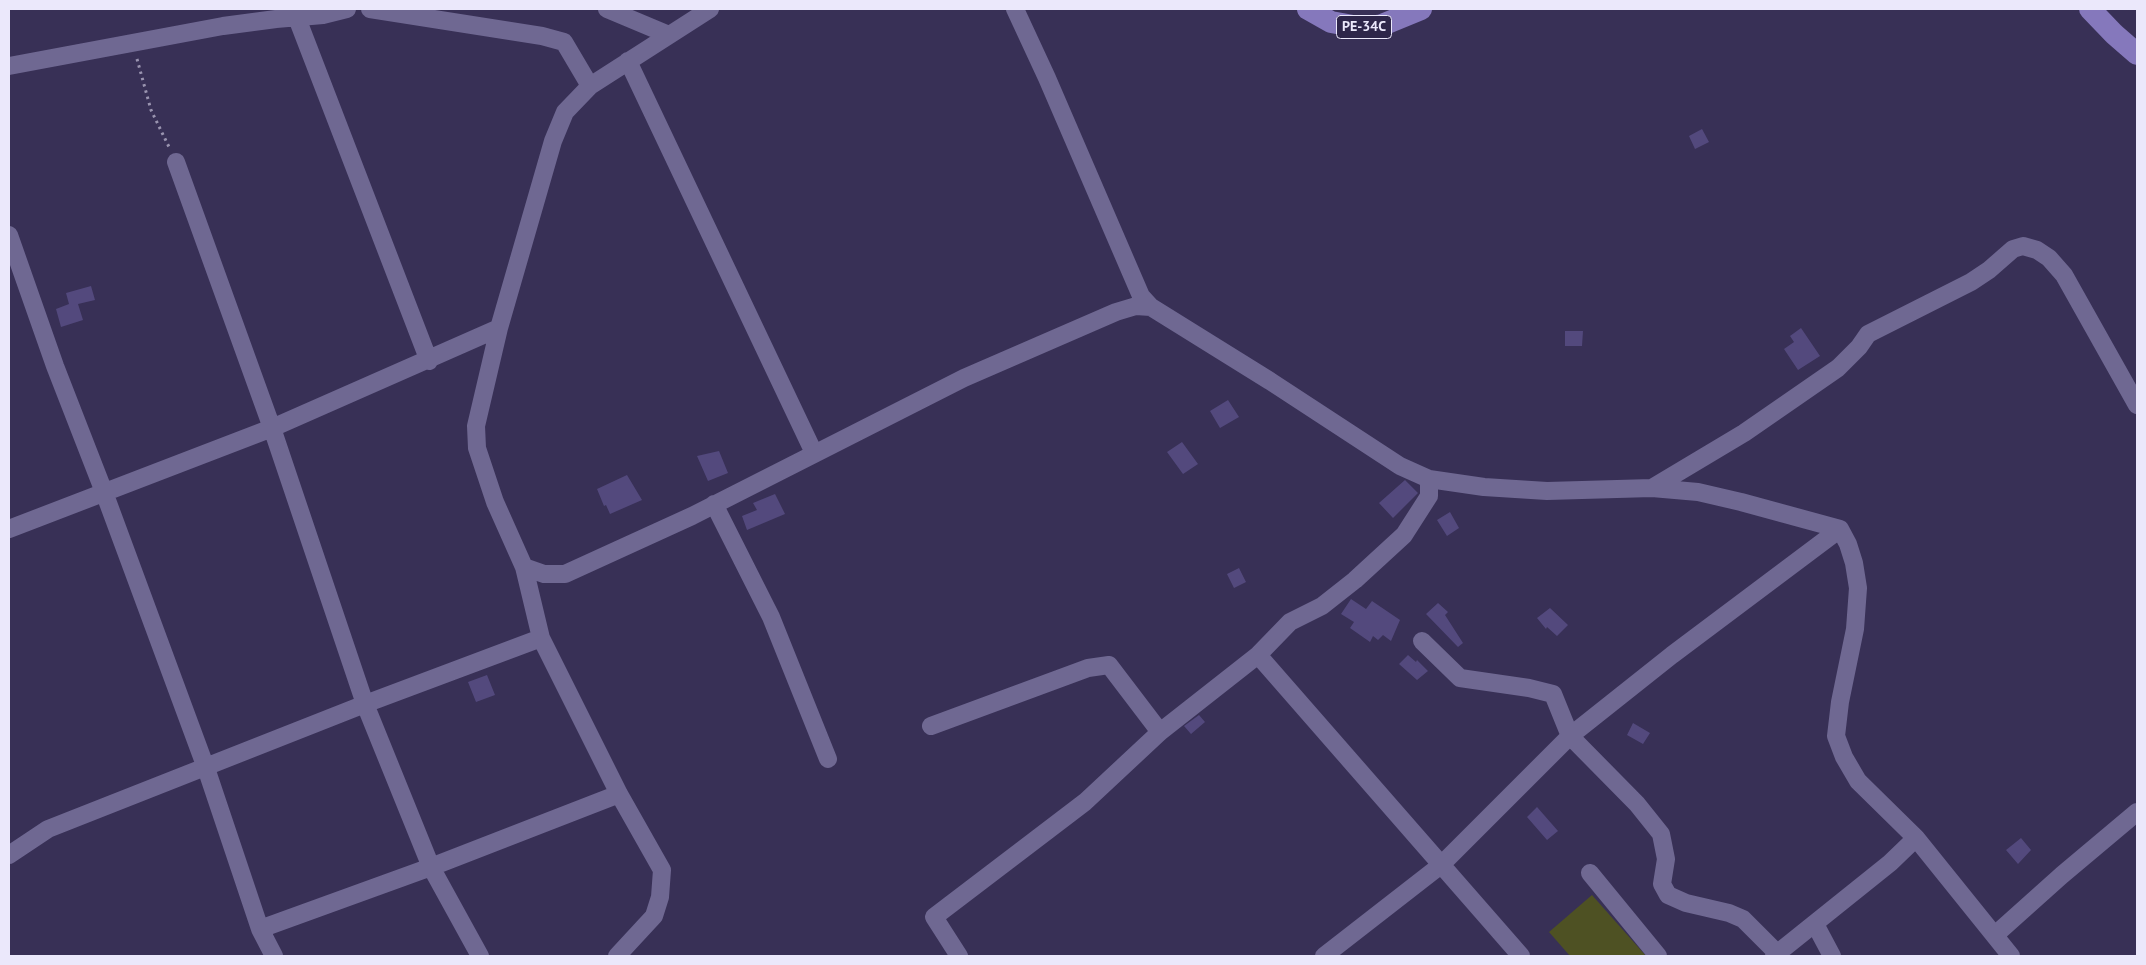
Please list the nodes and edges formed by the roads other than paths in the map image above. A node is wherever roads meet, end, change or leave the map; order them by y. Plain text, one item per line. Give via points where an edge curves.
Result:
1 (347, 9) edge
2 (370, 9) edge
3 (607, 9) edge
4 (710, 9) edge
5 (1015, 9) edge
6 (1308, 9) edge
7 (1421, 9) edge
8 (2090, 9) edge
9 (297, 18) junction
10 (669, 35) junction
11 (2137, 54) edge
12 (628, 61) junction
13 (9, 66) edge
14 (590, 86) junction
15 (176, 162) road end
16 (9, 235) edge
17 (1151, 307) junction
18 (499, 328) junction
19 (429, 361) junction
20 (2137, 405) edge
21 (272, 428) junction
22 (814, 453) junction
23 (1429, 478) junction
24 (1652, 488) junction
25 (104, 492) junction
26 (714, 504) junction
27 (9, 529) edge
28 (1840, 529) junction
29 (524, 567) junction
30 (541, 638) junction
31 (1422, 641) dead end
32 (1258, 655) junction
33 (365, 704) junction
34 (931, 726) dead end
35 (1160, 732) junction
36 (1570, 736) junction
37 (828, 759) dead end
38 (206, 768) junction
39 (619, 794) junction
40 (2137, 812) edge
41 (1916, 838) junction
42 (9, 855) edge
43 (1441, 865) junction
44 (430, 867) junction
45 (1590, 873) dead end
46 (1815, 924) junction
47 (260, 929) junction
48 (1994, 935) junction
49 (1775, 955) edge
50 (274, 956) edge
51 (480, 956) edge
52 (617, 956) edge
53 (959, 956) edge
54 (1324, 956) edge
55 (1521, 956) edge
56 (1658, 956) edge
57 (1832, 956) edge
58 (2011, 956) edge

1 - 9 street
2 - 14 street via 564,42
3 - 10 street
4 - 10 street
5 - 17 street via 1141,296
6 - 7 main road, PE-34C via 1331,22 1370,27
8 - 11 main road
9 - 13 street via 222,26
9 - 19 street
10 - 12 street
12 - 14 street
12 - 22 street
14 - 18 street via 565,112 553,141
15 - 21 street
16 - 25 street
17 - 22 street via 1136,306 1116,312 973,374
17 - 23 street via 1400,466
18 - 19 street
18 - 29 street via 476,426 477,448 495,502
19 - 21 street
20 - 24 street via 2064,275 2049,258 2023,246 2013,249 1972,282 1868,334 1838,368 1744,433
21 - 25 street
21 - 33 street
22 - 26 street
23 - 24 street via 1484,487 1547,491
23 - 32 street via 1429,496 1404,535 1322,606 1290,622
24 - 28 street via 1698,492
25 - 27 street
25 - 38 street
26 - 29 street via 565,574 544,574
26 - 37 street via 771,617
28 - 36 street
28 - 41 street via 1850,550 1858,588 1855,629 1836,736 1858,781
29 - 30 street
30 - 33 street
30 - 39 street
31 - 36 street via 1460,678 1553,694
32 - 35 street
32 - 43 street
33 - 38 street
33 - 44 street
34 - 35 street via 1088,668 1109,665
35 - 53 street via 1085,802 934,917
36 - 43 street
36 - 49 street via 1637,804 1661,834 1666,860 1662,884 1668,895 1744,919
38 - 42 street via 48,829
38 - 47 street
39 - 44 street
39 - 52 street via 662,870 660,897 654,916
40 - 48 street
41 - 46 street
41 - 48 street
43 - 54 street
43 - 55 street
44 - 47 street
44 - 51 street
45 - 56 street
46 - 49 street
46 - 57 street
47 - 50 street
48 - 58 street

